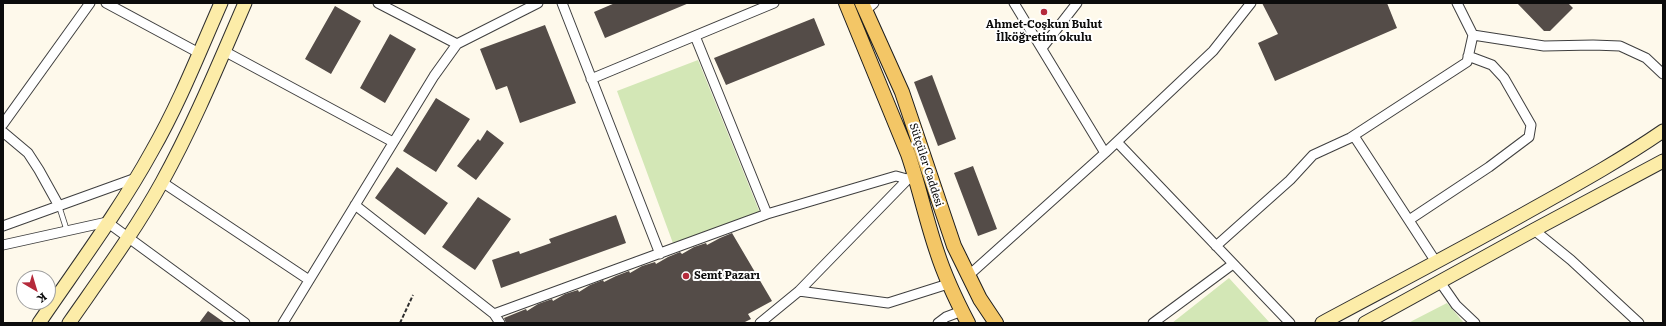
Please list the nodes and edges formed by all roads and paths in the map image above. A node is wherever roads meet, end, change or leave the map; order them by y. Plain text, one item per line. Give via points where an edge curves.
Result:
1 (90, 3) edge
2 (106, 3) edge
3 (221, 3) edge
4 (245, 3) edge
5 (378, 3) edge
6 (538, 3) edge
7 (562, 3) edge
8 (774, 3) edge
9 (846, 3) edge
10 (1014, 3) edge
11 (1077, 3) edge
12 (1251, 3) edge
13 (1457, 3) edge
14 (867, 5) edge
15 (1473, 35) junction
16 (695, 36) junction
17 (457, 44) junction
18 (1042, 48) junction
19 (224, 50) junction
20 (199, 53) junction
21 (1468, 56) junction
22 (1663, 74) edge
23 (591, 79) junction
24 (3, 124) edge
25 (1663, 131) edge
26 (3, 132) edge
27 (1354, 136) junction
28 (393, 142) junction
29 (1117, 142) junction
30 (1105, 153) junction
31 (1663, 161) edge
32 (911, 177) junction
33 (136, 178) junction
34 (162, 182) junction
35 (355, 205) junction
36 (59, 206) junction
37 (767, 214) junction
38 (1409, 220) junction
39 (107, 222) junction
40 (3, 226) edge
41 (1534, 230) junction
42 (67, 231) junction
43 (128, 236) junction
44 (3, 245) edge
45 (1216, 246) junction
46 (660, 254) junction
47 (1436, 262) junction
48 (1233, 264) junction
49 (968, 276) junction
50 (309, 280) junction
51 (1440, 282) junction
52 (948, 284) junction
53 (799, 291) junction
54 (413, 295) dead end
55 (494, 314) junction
56 (965, 317) edge
57 (39, 323) edge
58 (69, 323) edge
59 (245, 323) edge
60 (283, 323) edge
61 (400, 323) edge
62 (500, 323) edge
63 (760, 323) edge
64 (938, 323) edge
65 (996, 323) edge
66 (1153, 323) edge
67 (1290, 323) edge
68 (1322, 323) edge
69 (1365, 323) edge
70 (1475, 323) edge
71 (1639, 323) edge

1 - 24 street
2 - 20 street
3 - 20 main road
4 - 19 main road
5 - 17 street
6 - 17 street
7 - 23 street
8 - 16 street
9 - 32 main road, Sütçüler Caddesi via 886,99
10 - 18 street
11 - 18 street
12 - 29 street via 1213,51
13 - 15 street
14 - 49 main road, Sütçüler Caddesi via 902,92 954,246
15 - 21 street
15 - 22 street via 1544,46 1620,46 1646,58
16 - 23 street
16 - 37 street
17 - 28 street
18 - 30 street
19 - 28 street
19 - 34 main road via 183,142
20 - 33 main road via 169,119
21 - 27 street via 1467,62
21 - 38 street via 1492,65 1504,78 1531,125 1528,136 1489,167
23 - 46 street
25 - 47 main road via 1564,191
26 - 36 street via 28,153
27 - 38 street
27 - 45 street via 1313,155 1290,180
28 - 35 street
29 - 30 street
29 - 45 street
30 - 49 street
31 - 41 main road
32 - 37 street via 896,176
32 - 52 main road, Sütçüler Caddesi
32 - 53 street
33 - 36 street
33 - 39 main road
34 - 43 main road
34 - 50 street
35 - 50 street
35 - 55 street
36 - 40 street
36 - 42 lane
37 - 46 street
38 - 47 street
39 - 42 street
39 - 43 street
39 - 57 main road
41 - 51 main road
41 - 71 street via 1571,260
42 - 44 street
43 - 58 main road
43 - 59 street
45 - 48 street
46 - 55 street
47 - 68 main road
48 - 66 street
48 - 67 street
49 - 65 main road, Sütçüler Caddesi
50 - 60 street
51 - 69 main road
51 - 70 street via 1456,305
52 - 53 street via 888,303
52 - 56 main road, Sütçüler Caddesi
53 - 63 street
54 - 61 path
55 - 62 street
56 - 64 street via 946,317

